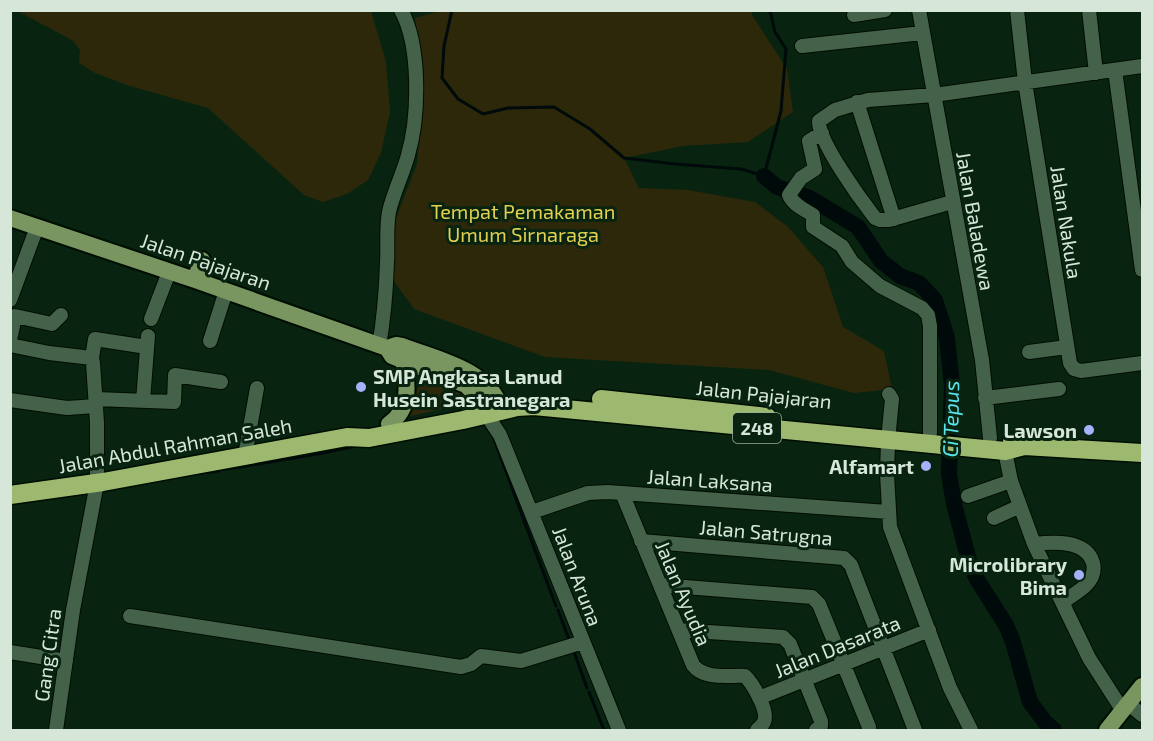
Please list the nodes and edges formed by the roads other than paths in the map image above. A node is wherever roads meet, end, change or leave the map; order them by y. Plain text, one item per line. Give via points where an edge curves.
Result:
1 (885, 10) edge
2 (919, 10) edge
3 (1017, 10) edge
4 (1089, 10) edge
5 (408, 14) edge
6 (854, 15) dead end
7 (922, 33) junction
8 (802, 46) dead end
9 (1143, 66) edge
10 (1115, 70) junction
11 (1096, 73) junction
12 (1025, 82) junction
13 (934, 95) junction
14 (856, 102) junction
15 (822, 134) junction
16 (952, 202) junction
17 (10, 219) edge
18 (894, 219) junction
19 (37, 227) junction
20 (202, 260) dead end
21 (1143, 270) edge
22 (169, 272) junction
23 (195, 280) junction
24 (226, 291) junction
25 (10, 300) edge
26 (61, 315) dead end
27 (151, 320) dead end
28 (10, 340) edge
29 (210, 341) dead end
30 (10, 345) edge
31 (383, 347) junction
32 (1067, 347) junction
33 (1029, 352) dead end
34 (92, 358) junction
35 (404, 360) junction
36 (1143, 363) edge
37 (220, 382) dead end
38 (257, 388) dead end
39 (1059, 389) dead end
40 (889, 394) dead end
41 (986, 398) junction
42 (10, 400) edge
43 (143, 401) junction
44 (96, 403) junction
45 (492, 407) junction
46 (389, 424) junction
47 (930, 433) junction
48 (889, 435) junction
49 (347, 437) junction
50 (990, 438) junction
51 (951, 440) junction
52 (1024, 446) junction
53 (1005, 451) junction
54 (1143, 453) edge
55 (245, 456) junction
56 (1011, 481) junction
57 (97, 483) junction
58 (622, 493) junction
59 (10, 495) edge
60 (968, 496) dead end
61 (1020, 506) junction
62 (532, 512) junction
63 (888, 512) junction
64 (994, 518) dead end
65 (641, 541) junction
66 (1034, 544) junction
67 (660, 585) junction
68 (1063, 602) junction
69 (130, 616) dead end
70 (679, 630) junction
71 (929, 630) junction
72 (579, 642) junction
73 (882, 649) junction
74 (10, 652) edge
75 (66, 662) junction
76 (844, 664) junction
77 (805, 680) junction
78 (1143, 686) edge
79 (759, 698) junction
80 (1126, 708) junction
81 (1143, 716) edge
82 (56, 730) edge
83 (619, 730) edge
84 (757, 730) edge
85 (816, 730) edge
86 (869, 730) edge
87 (915, 730) edge
88 (971, 730) edge
89 (1107, 730) edge

1 - 6 street
2 - 7 street, Jalan Baladewa
3 - 12 street, Jalan Nakula
4 - 11 street
5 - 31 street via 416,108 408,155 389,212
7 - 8 street
7 - 13 street, Jalan Baladewa
9 - 10 street
10 - 11 street
10 - 21 street
11 - 12 street
12 - 13 street
12 - 32 street, Jalan Nakula
13 - 14 street
13 - 16 street, Jalan Baladewa
14 - 15 street via 822,117
14 - 18 street
15 - 18 street via 874,218
15 - 47 street via 809,141 815,169 801,178 792,191 797,206 813,215 813,227 842,246 864,274 928,315
16 - 18 street
16 - 41 street, Jalan Baladewa
17 - 19 main road, Jalan Pajajaran
19 - 22 main road, Jalan Pajajaran
19 - 25 street
20 - 23 main road
22 - 23 main road, Jalan Pajajaran
22 - 27 street
23 - 24 main road, Jalan Pajajaran
24 - 29 street
24 - 31 main road, Jalan Pajajaran
26 - 28 street via 52,324 15,316
30 - 34 street
31 - 35 main road, Jalan Pajajaran
31 - 45 main road, Jalan Pajajaran via 402,346 470,373 484,381
32 - 33 street
32 - 36 street, Jalan Nakula via 1071,366 1077,370
34 - 43 street via 95,339 147,342
34 - 44 street, Gang Citra
35 - 45 main road, Jalan Pajajaran via 466,385
35 - 46 main road via 405,405
37 - 43 street via 175,375 174,402
38 - 55 street
39 - 41 street
40 - 48 street
41 - 50 street, Jalan Baladewa
42 - 44 street via 60,408
43 - 44 street
44 - 57 street, Gang Citra
45 - 46 highway, Jalan Abdul Rahman Saleh
45 - 48 highway, Jalan Pajajaran / 248 via 535,395 638,402
45 - 49 highway, Jalan Abdul Rahman Saleh via 369,438
45 - 62 street, Jalan Aruna
46 - 49 highway, Jalan Abdul Rahman Saleh
47 - 48 highway, Jalan Pajajaran / 248
47 - 51 highway, Jalan Pajajaran / 248
48 - 51 highway, Jalan Pajajaran / 248
48 - 63 street
49 - 55 highway, Jalan Abdul Rahman Saleh
50 - 51 highway, Jalan Pajajaran / 248
50 - 52 highway, Jalan Pajajaran / 248
51 - 53 highway, Jalan Pajajaran / 248
52 - 53 highway, Jalan Pajajaran / 248
52 - 54 highway, Jalan Pajajaran / 248
53 - 56 street
55 - 57 highway, Jalan Abdul Rahman Saleh
56 - 60 street
56 - 61 street
57 - 59 highway, Jalan Abdul Rahman Saleh
57 - 75 street, Gang Citra
58 - 62 street, Jalan Laksana via 588,494
58 - 63 street, Jalan Laksana
58 - 65 street, Jalan Ayudia
61 - 64 street
61 - 66 street
62 - 72 street, Jalan Aruna
63 - 71 street via 897,551
65 - 67 street, Jalan Ayudia
65 - 73 street, Jalan Satrugna via 844,558
66 - 68 street
66 - 68 street via 1052,542 1080,548 1093,561 1091,579
67 - 70 street, Jalan Ayudia
67 - 76 street via 812,597 819,604
68 - 80 street via 1089,658
69 - 72 street via 461,667 481,656 521,662
70 - 77 street via 783,637 790,644
70 - 79 street, Jalan Ayudia via 697,671 745,676
71 - 73 street, Jalan Dasarata
71 - 88 street
72 - 83 street, Jalan Aruna
73 - 76 street, Jalan Dasarata
73 - 87 street, Jalan Satrugna
74 - 75 street
75 - 82 street, Gang Citra
76 - 77 street, Jalan Dasarata
76 - 86 street
77 - 79 street, Jalan Dasarata
77 - 85 street via 821,721
78 - 80 main road
79 - 84 street via 765,722
80 - 81 street
80 - 89 main road

